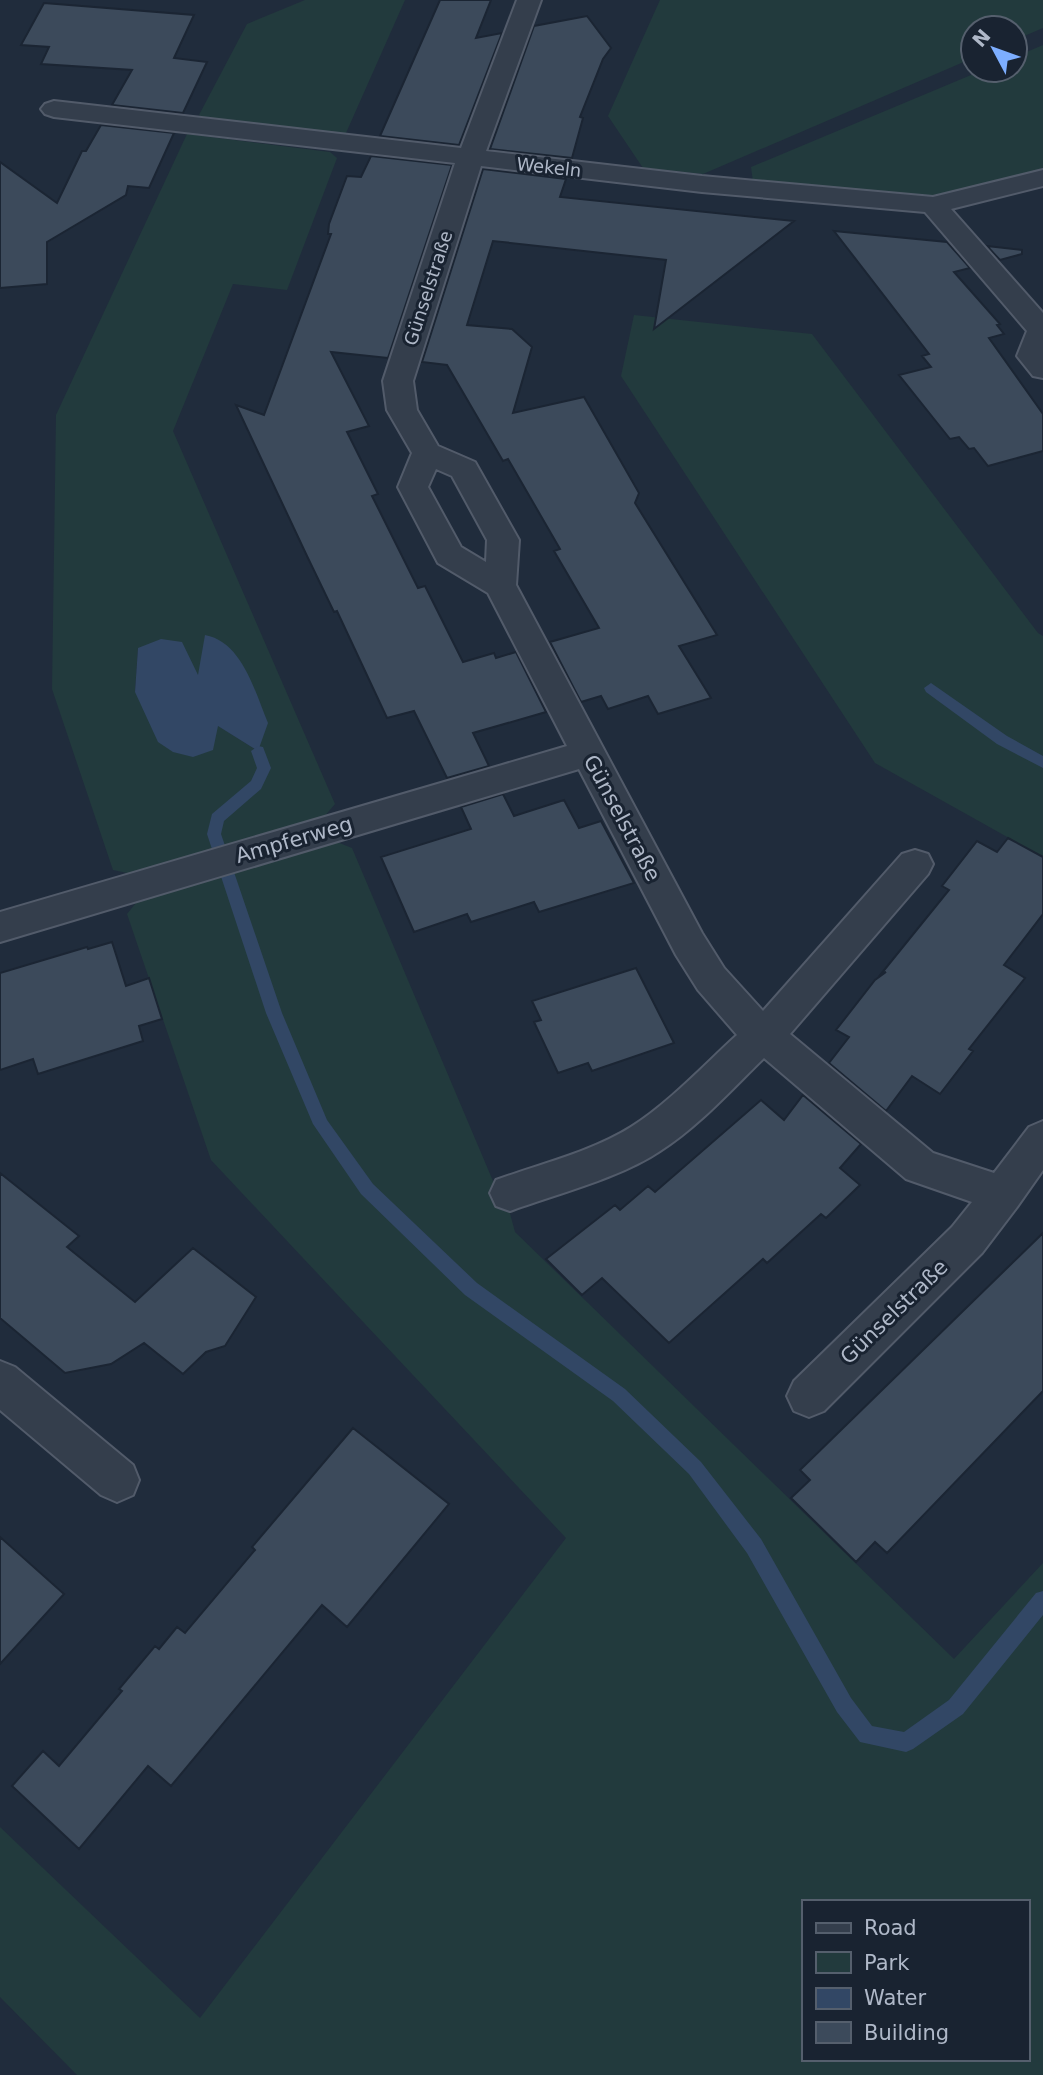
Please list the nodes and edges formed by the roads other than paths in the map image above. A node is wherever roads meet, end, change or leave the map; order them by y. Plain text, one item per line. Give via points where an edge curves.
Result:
1 (529, 0) edge
2 (54, 109) dead end
3 (470, 159) junction
4 (1043, 178) edge
5 (933, 205) junction
6 (1042, 330) edge
7 (1043, 369) edge
8 (427, 453) junction
9 (500, 585) junction
10 (587, 753) junction
11 (915, 864) dead end
12 (0, 927) edge
13 (764, 1037) junction
14 (1043, 1139) edge
15 (510, 1193) dead end
16 (1003, 1194) junction
17 (0, 1382) edge
18 (809, 1396) dead end
19 (117, 1480) dead end

1 - 3 street, Günselstraße
2 - 3 street, Wekeln
3 - 5 street, Wekeln
3 - 8 street, Günselstraße via 396,394
4 - 5 street, Wekeln
5 - 6 street
6 - 7 street via 1032,356
8 - 9 street via 464,469 503,540
8 - 9 street via 413,487 449,555
9 - 10 street, Günselstraße
10 - 12 street, Ampferweg
10 - 13 street, Günselstraße via 699,961
11 - 13 street
13 - 15 street via 645,1140
13 - 16 street, Günselstraße via 920,1166
14 - 16 street, Günselstraße
16 - 18 street, Günselstraße via 967,1240
17 - 19 street

